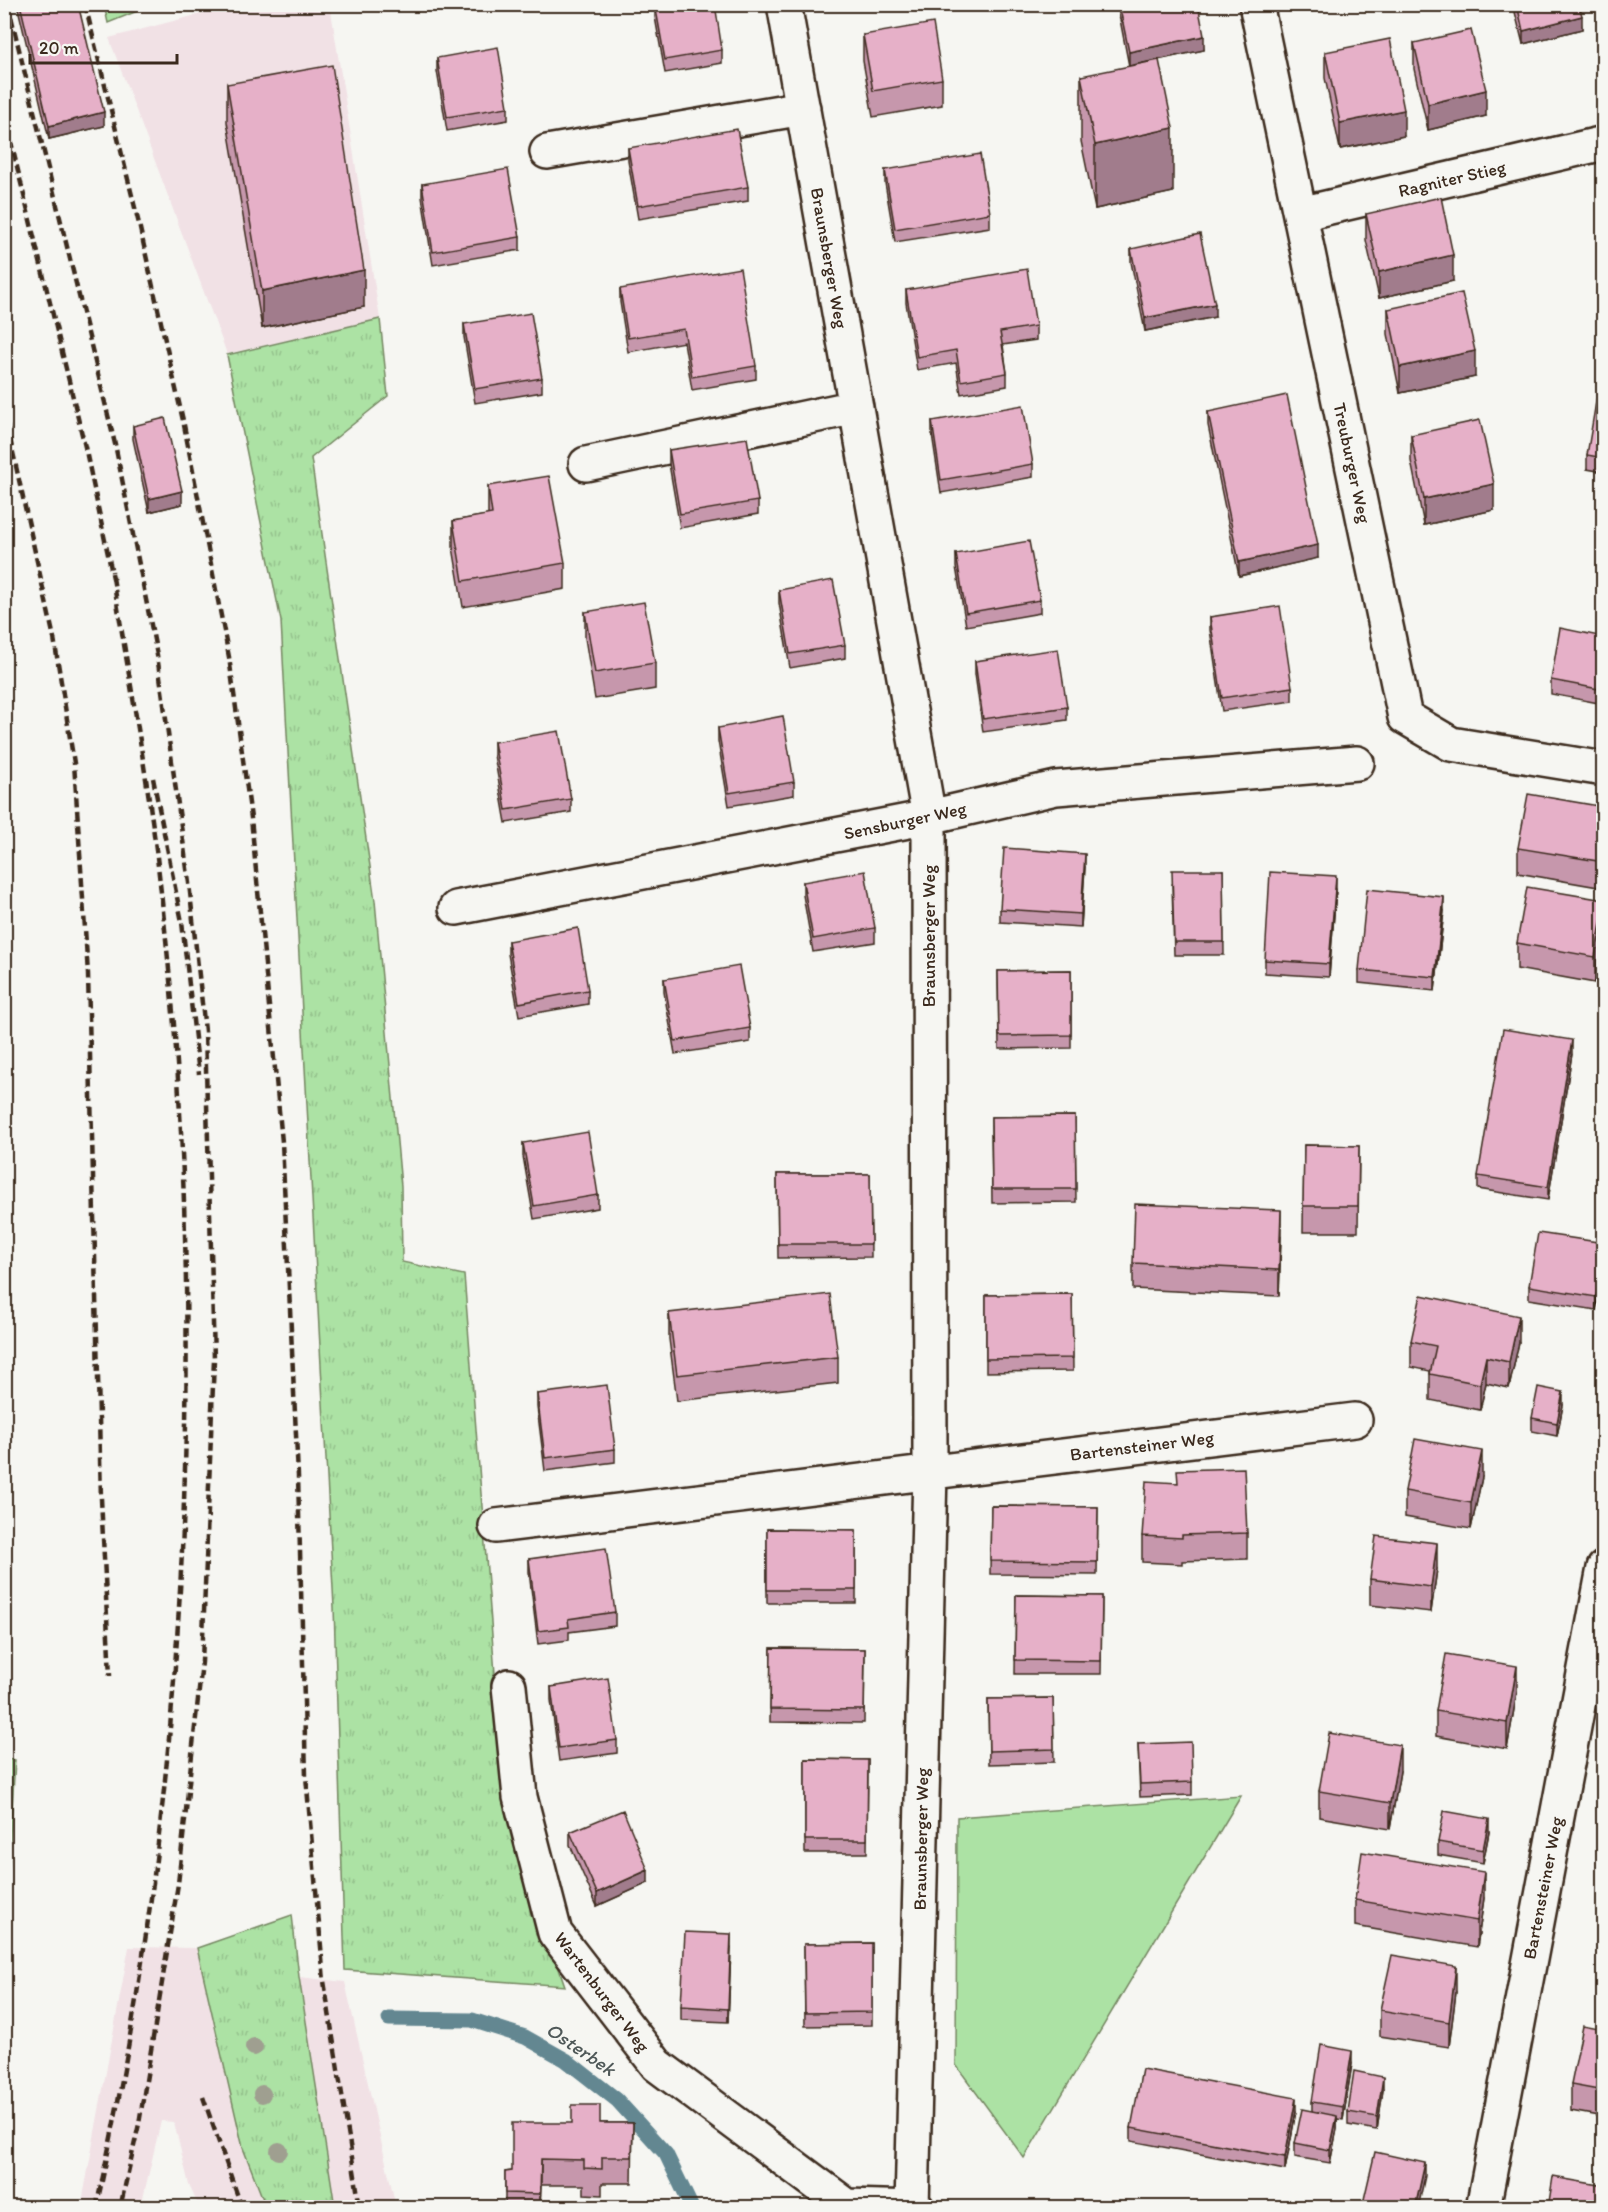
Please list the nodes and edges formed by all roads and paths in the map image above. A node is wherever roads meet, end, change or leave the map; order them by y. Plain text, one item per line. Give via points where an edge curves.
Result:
1 (784, 4) edge
2 (1256, 4) edge
3 (803, 108) junction
4 (1604, 143) edge
5 (547, 152) dead end
6 (1300, 214) junction
7 (856, 407) junction
8 (586, 464) dead end
9 (1358, 763) dead end
10 (1604, 769) edge
11 (929, 817) junction
12 (456, 908) dead end
13 (1355, 1420) dead end
14 (930, 1472) junction
15 (496, 1526) dead end
16 (1604, 1568) edge
17 (509, 1686) dead end
18 (845, 2207) edge
19 (915, 2207) edge
20 (1483, 2208) edge

1 - 3 street, Braunsberger Weg
2 - 6 street, Treuburger Weg
3 - 5 street
3 - 7 street, Braunsberger Weg
4 - 6 street, Ragniter Stieg
6 - 10 street, Treuburger Weg via 1405,717 1451,744
7 - 8 street
7 - 11 street, Braunsberger Weg
9 - 11 street, Sensburger Weg via 1056,788
11 - 12 street, Sensburger Weg
11 - 14 street, Braunsberger Weg
13 - 14 street, Bartensteiner Weg
14 - 15 street
14 - 19 street, Braunsberger Weg
16 - 20 street, Bartensteiner Weg
17 - 18 street, Wartenburger Weg via 520,1797 555,1933 657,2065
18 - 19 street, Wartenburger Weg

